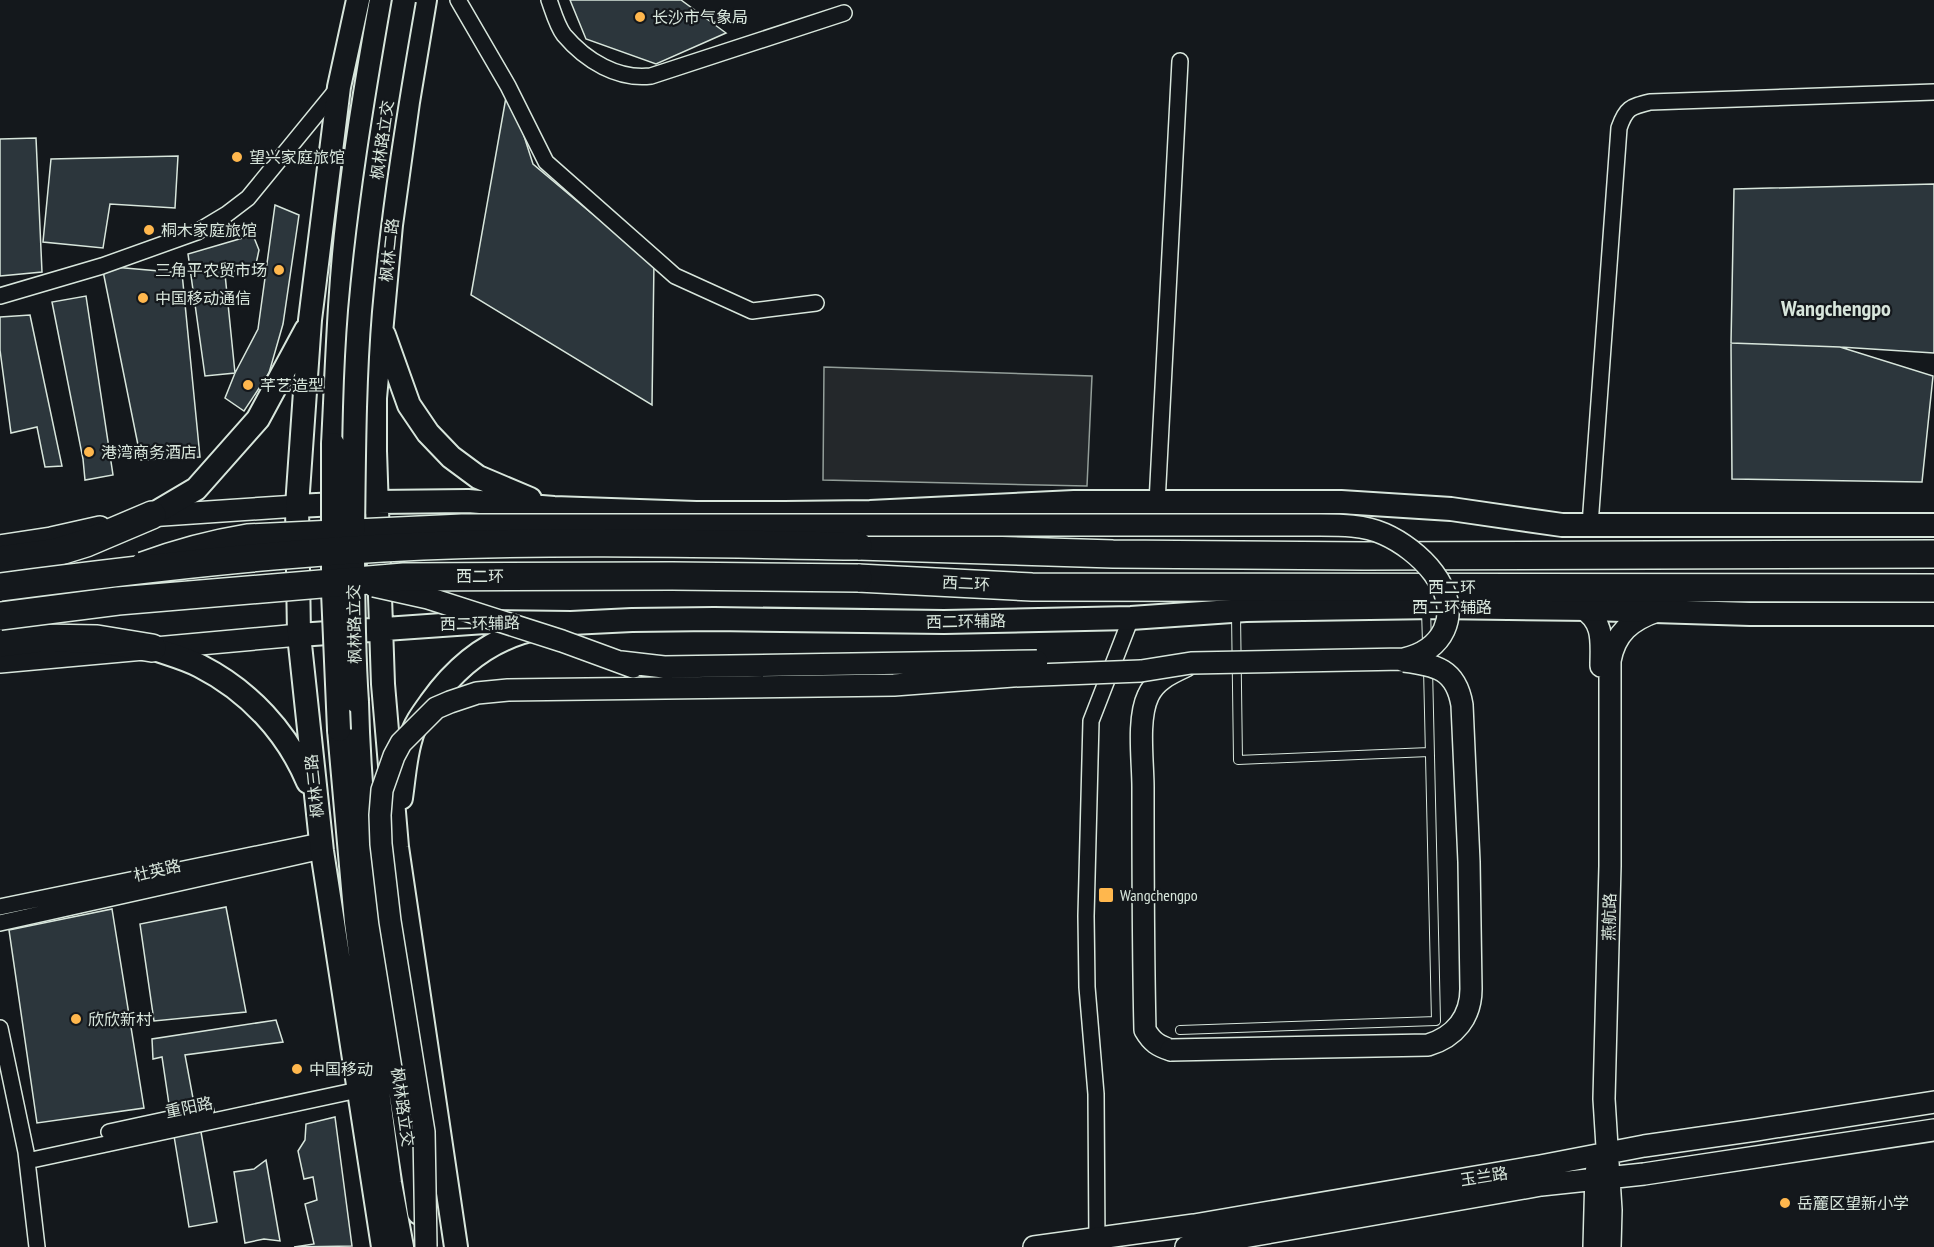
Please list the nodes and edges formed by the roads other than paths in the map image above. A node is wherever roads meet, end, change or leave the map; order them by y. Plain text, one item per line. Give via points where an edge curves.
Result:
1 (358, 0) edge
2 (381, 0) edge
3 (458, 0) edge
4 (549, 0) edge
5 (421, 2) edge
6 (844, 13) dead end
7 (1180, 61) dead end
8 (339, 87) junction
9 (1934, 92) edge
10 (0, 296) edge
11 (816, 303) dead end
12 (310, 320) junction
13 (381, 326) junction
14 (376, 502) junction
15 (1156, 503) junction
16 (297, 506) junction
17 (554, 508) junction
18 (152, 515) junction
19 (1590, 525) junction
20 (1934, 525) edge
21 (0, 546) edge
22 (1934, 554) edge
23 (0, 560) edge
24 (119, 572) junction
25 (331, 582) junction
26 (0, 586) edge
27 (1934, 588) edge
28 (1426, 607) junction
29 (1582, 608) junction
30 (1236, 610) junction
31 (1657, 611) junction
32 (1934, 614) edge
33 (0, 616) edge
34 (1131, 618) junction
35 (571, 623) junction
36 (381, 629) junction
37 (299, 635) junction
38 (0, 643) edge
39 (152, 648) junction
40 (1388, 660) junction
41 (0, 662) edge
42 (621, 662) junction
43 (1191, 663) junction
44 (682, 688) junction
45 (1429, 752) junction
46 (316, 809) junction
47 (321, 846) junction
48 (397, 847) junction
49 (0, 907) edge
50 (0, 923) edge
51 (0, 1029) edge
52 (1180, 1030) dead end
53 (0, 1068) edge
54 (357, 1085) junction
55 (1934, 1102) edge
56 (1934, 1130) edge
57 (1602, 1154) junction
58 (26, 1156) junction
59 (1602, 1179) junction
60 (1097, 1243) edge
61 (28, 1247) edge
62 (37, 1247) edge
63 (383, 1247) edge
64 (402, 1247) edge
65 (425, 1247) edge
66 (456, 1247) edge
67 (1034, 1247) edge
68 (1186, 1247) edge
69 (1594, 1247) edge
70 (1610, 1247) edge

1 - 8 main road
2 - 64 main road, 枫林路立交, bridge via 359,128 341,285 333,444 333,592 339,729 355,911 390,1183
3 - 11 street via 546,162 675,276 752,311
4 - 6 street via 563,34 587,56 609,71 636,78
5 - 13 main road, 枫林二路
5 - 65 main road, 枫林路立交, bridge via 392,70 360,312 353,444 353,650 364,838
7 - 15 street
8 - 10 street via 248,198 227,214 197,232
8 - 12 main road
9 - 19 street via 1650,102 1624,113 1619,128
12 - 16 main road, 枫林三路
12 - 18 main road via 258,419 196,489
13 - 14 main road, 枫林二路 via 375,398
13 - 17 main road via 409,405 428,433 478,477
14 - 16 main road
14 - 17 main road via 468,501
14 - 36 main road
15 - 17 main road via 1030,503 827,513
15 - 19 main road via 1387,504
16 - 18 street
16 - 37 main road, 枫林三路
18 - 21 street
18 - 23 highway via 86,543 37,556
19 - 20 main road
22 - 24 highway, 西二环, bridge via 1113,554 574,543 423,546
24 - 26 highway, 西二环, bridge
24 - 40 street, bridge via 176,550 247,535 462,525 1343,525 1384,534 1400,543 1433,573 1448,599 1447,623 1440,638 1416,656
25 - 27 highway, 西二环, bridge via 471,576 858,578 1044,587
25 - 33 highway, 西二环, bridge
25 - 42 street, bridge via 428,598
28 - 29 main road, 西二环辅路
28 - 30 main road, 西二环辅路
28 - 45 lane
29 - 31 main road, 西二环辅路
29 - 57 street, 燕航路 via 1596,620 1601,647
30 - 34 main road, 西二环辅路
30 - 45 lane via 1238,760
31 - 32 main road, 西二环辅路
31 - 57 street, 燕航路 via 1622,631 1612,649
34 - 35 main road, 西二环辅路 via 944,622 655,619
34 - 60 street via 1091,721 1086,915 1087,987 1096,1094
35 - 36 main road, 西二环辅路 via 485,622
35 - 48 main road via 524,631 491,645 442,686 411,737
36 - 37 main road, 西二环辅路
36 - 48 main road
37 - 39 street, 西二环辅路
37 - 46 main road, 枫林三路
38 - 39 highway via 40,638 97,639
39 - 41 street, 西二环辅路
39 - 46 main road via 198,665 248,698 287,741 311,788
40 - 43 street, bridge
40 - 43 street, bridge via 1433,666 1452,677 1460,689 1471,1000 1461,1024 1442,1041 1428,1045 1171,1050 1150,1040 1145,1030 1144,710 1147,698 1161,679
42 - 43 street, bridge via 664,667 1130,659
42 - 44 street, bridge
43 - 44 street, bridge via 1141,671 894,684
44 - 65 street, bridge via 477,693 436,708 410,732 394,756 382,790 381,844 424,1132
45 - 52 lane via 1436,1020
46 - 47 main road, 枫林三路
47 - 49 street, 杜英路
47 - 50 street, 杜英路
47 - 54 main road, 枫林三路
48 - 66 main road
51 - 58 street
53 - 61 street via 18,1153
54 - 58 street, 重阳路 via 140,1125
54 - 63 main road, 枫林三路
55 - 57 street, 玉兰路
56 - 59 street, 玉兰路
57 - 59 street, 燕航路
57 - 60 street, 玉兰路
58 - 62 street
59 - 68 street, 玉兰路 via 1541,1185
59 - 69 street, 燕航路
59 - 70 street, 燕航路
60 - 67 street, 玉兰路

